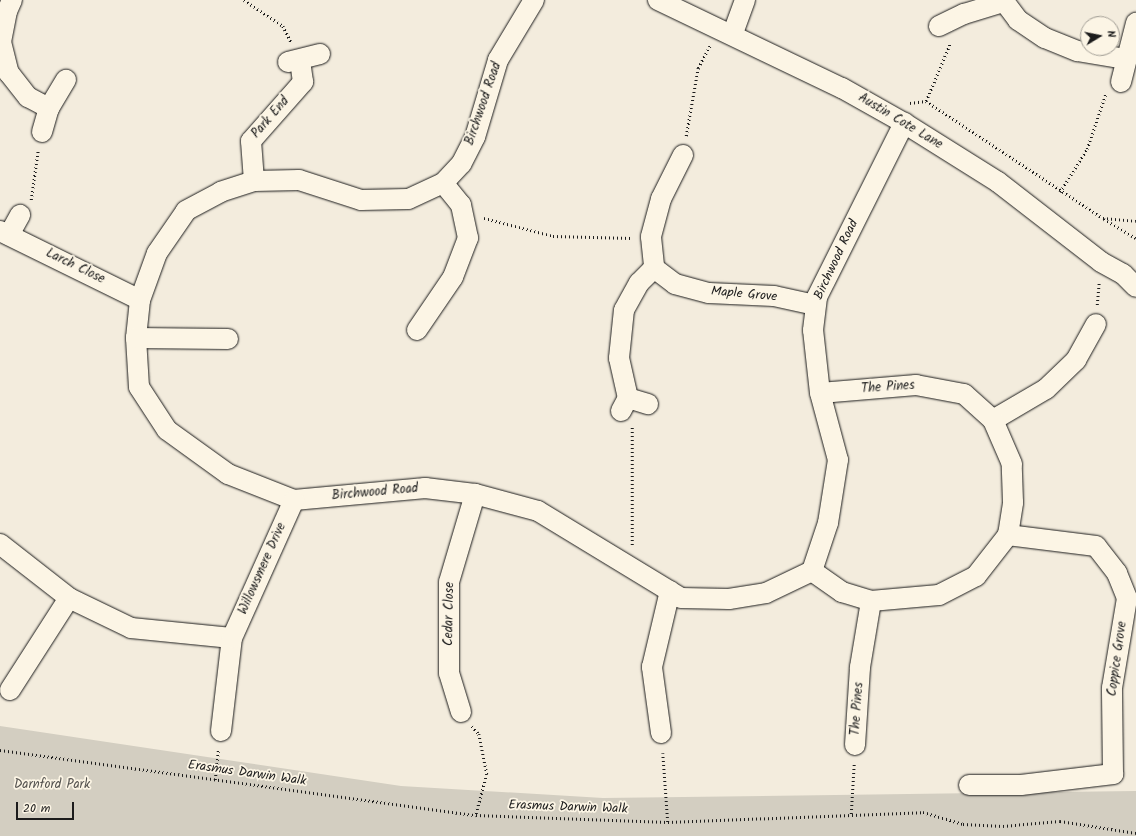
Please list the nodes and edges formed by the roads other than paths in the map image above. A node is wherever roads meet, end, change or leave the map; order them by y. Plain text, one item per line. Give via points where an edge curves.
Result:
1 (12, 0) edge
2 (534, 0) edge
3 (658, 0) edge
4 (745, 0) edge
5 (1003, 1) edge
6 (952, 15) edge
7 (1136, 23) edge
8 (726, 31) junction
9 (320, 54) dead end
10 (1126, 59) junction
11 (66, 80) dead end
12 (1120, 82) road end
13 (49, 108) junction
14 (904, 123) junction
15 (42, 132) road end
16 (683, 155) road end
17 (254, 180) junction
18 (443, 183) junction
19 (20, 215) road end
20 (4, 233) edge
21 (654, 268) junction
22 (1132, 278) edge
23 (140, 300) junction
24 (815, 304) junction
25 (1096, 324) road end
26 (417, 330) dead end
27 (136, 338) junction
28 (228, 339) dead end
29 (820, 393) junction
30 (648, 404) dead end
31 (993, 420) junction
32 (475, 494) junction
33 (294, 500) junction
34 (1008, 535) junction
35 (0, 544) edge
36 (812, 571) junction
37 (670, 592) junction
38 (69, 598) junction
39 (871, 601) junction
40 (232, 638) junction
41 (10, 690) dead end
42 (461, 712) road end
43 (221, 732) road end
44 (661, 733) road end
45 (855, 745) road end
46 (969, 785) dead end

1 - 13 street via 7,11 1,42 9,73 28,97
2 - 18 street, Birchwood Road via 498,60 475,137 465,157
3 - 8 street, Austin Cote Lane
4 - 8 street
5 - 6 street
5 - 10 street via 1018,20 1045,38 1077,52
7 - 10 street
8 - 14 street, Austin Cote Lane via 842,88
9 - 17 street, Park End via 294,61 303,82 251,141
10 - 12 street
11 - 13 street
13 - 15 street
14 - 22 street, Austin Cote Lane via 998,182 1101,262
14 - 24 street, Birchwood Road
16 - 21 street via 661,199 651,237
17 - 18 street, Birchwood Road via 299,180 361,200 408,199
17 - 23 street, Birchwood Road via 222,192 186,211 157,253
18 - 26 street via 461,205 468,238 453,277
19 - 20 street, Larch Close
20 - 23 street, Larch Close
21 - 24 street, Maple Grove via 675,284 709,293 774,296
21 - 30 street via 639,283 624,310 619,358 624,404
23 - 27 street, Birchwood Road
24 - 29 street, Birchwood Road via 813,330
25 - 31 street via 1076,360 1046,388
27 - 28 street
27 - 33 street, Birchwood Road via 139,387 166,430 228,474
29 - 31 street, The Pines via 916,385 964,394
29 - 36 street, Birchwood Road via 838,460 828,523
31 - 34 street, The Pines via 1012,464 1013,502
32 - 33 street, Birchwood Road via 425,488
32 - 37 street, Birchwood Road via 538,511
32 - 42 street, Cedar Close via 449,582 449,673
33 - 40 street, Willowsmere Drive
34 - 39 street, The Pines via 976,576 939,595
34 - 46 street, Coppice Grove via 1096,546 1116,573 1127,598 1112,688 1113,774 1021,785
35 - 38 street
36 - 37 street, Birchwood Road via 766,593 729,600 681,598
36 - 39 street, The Pines via 842,592
37 - 44 street via 652,667
38 - 40 street via 131,628
38 - 41 street
39 - 45 street, The Pines via 860,667
40 - 43 street, Willowsmere Drive

